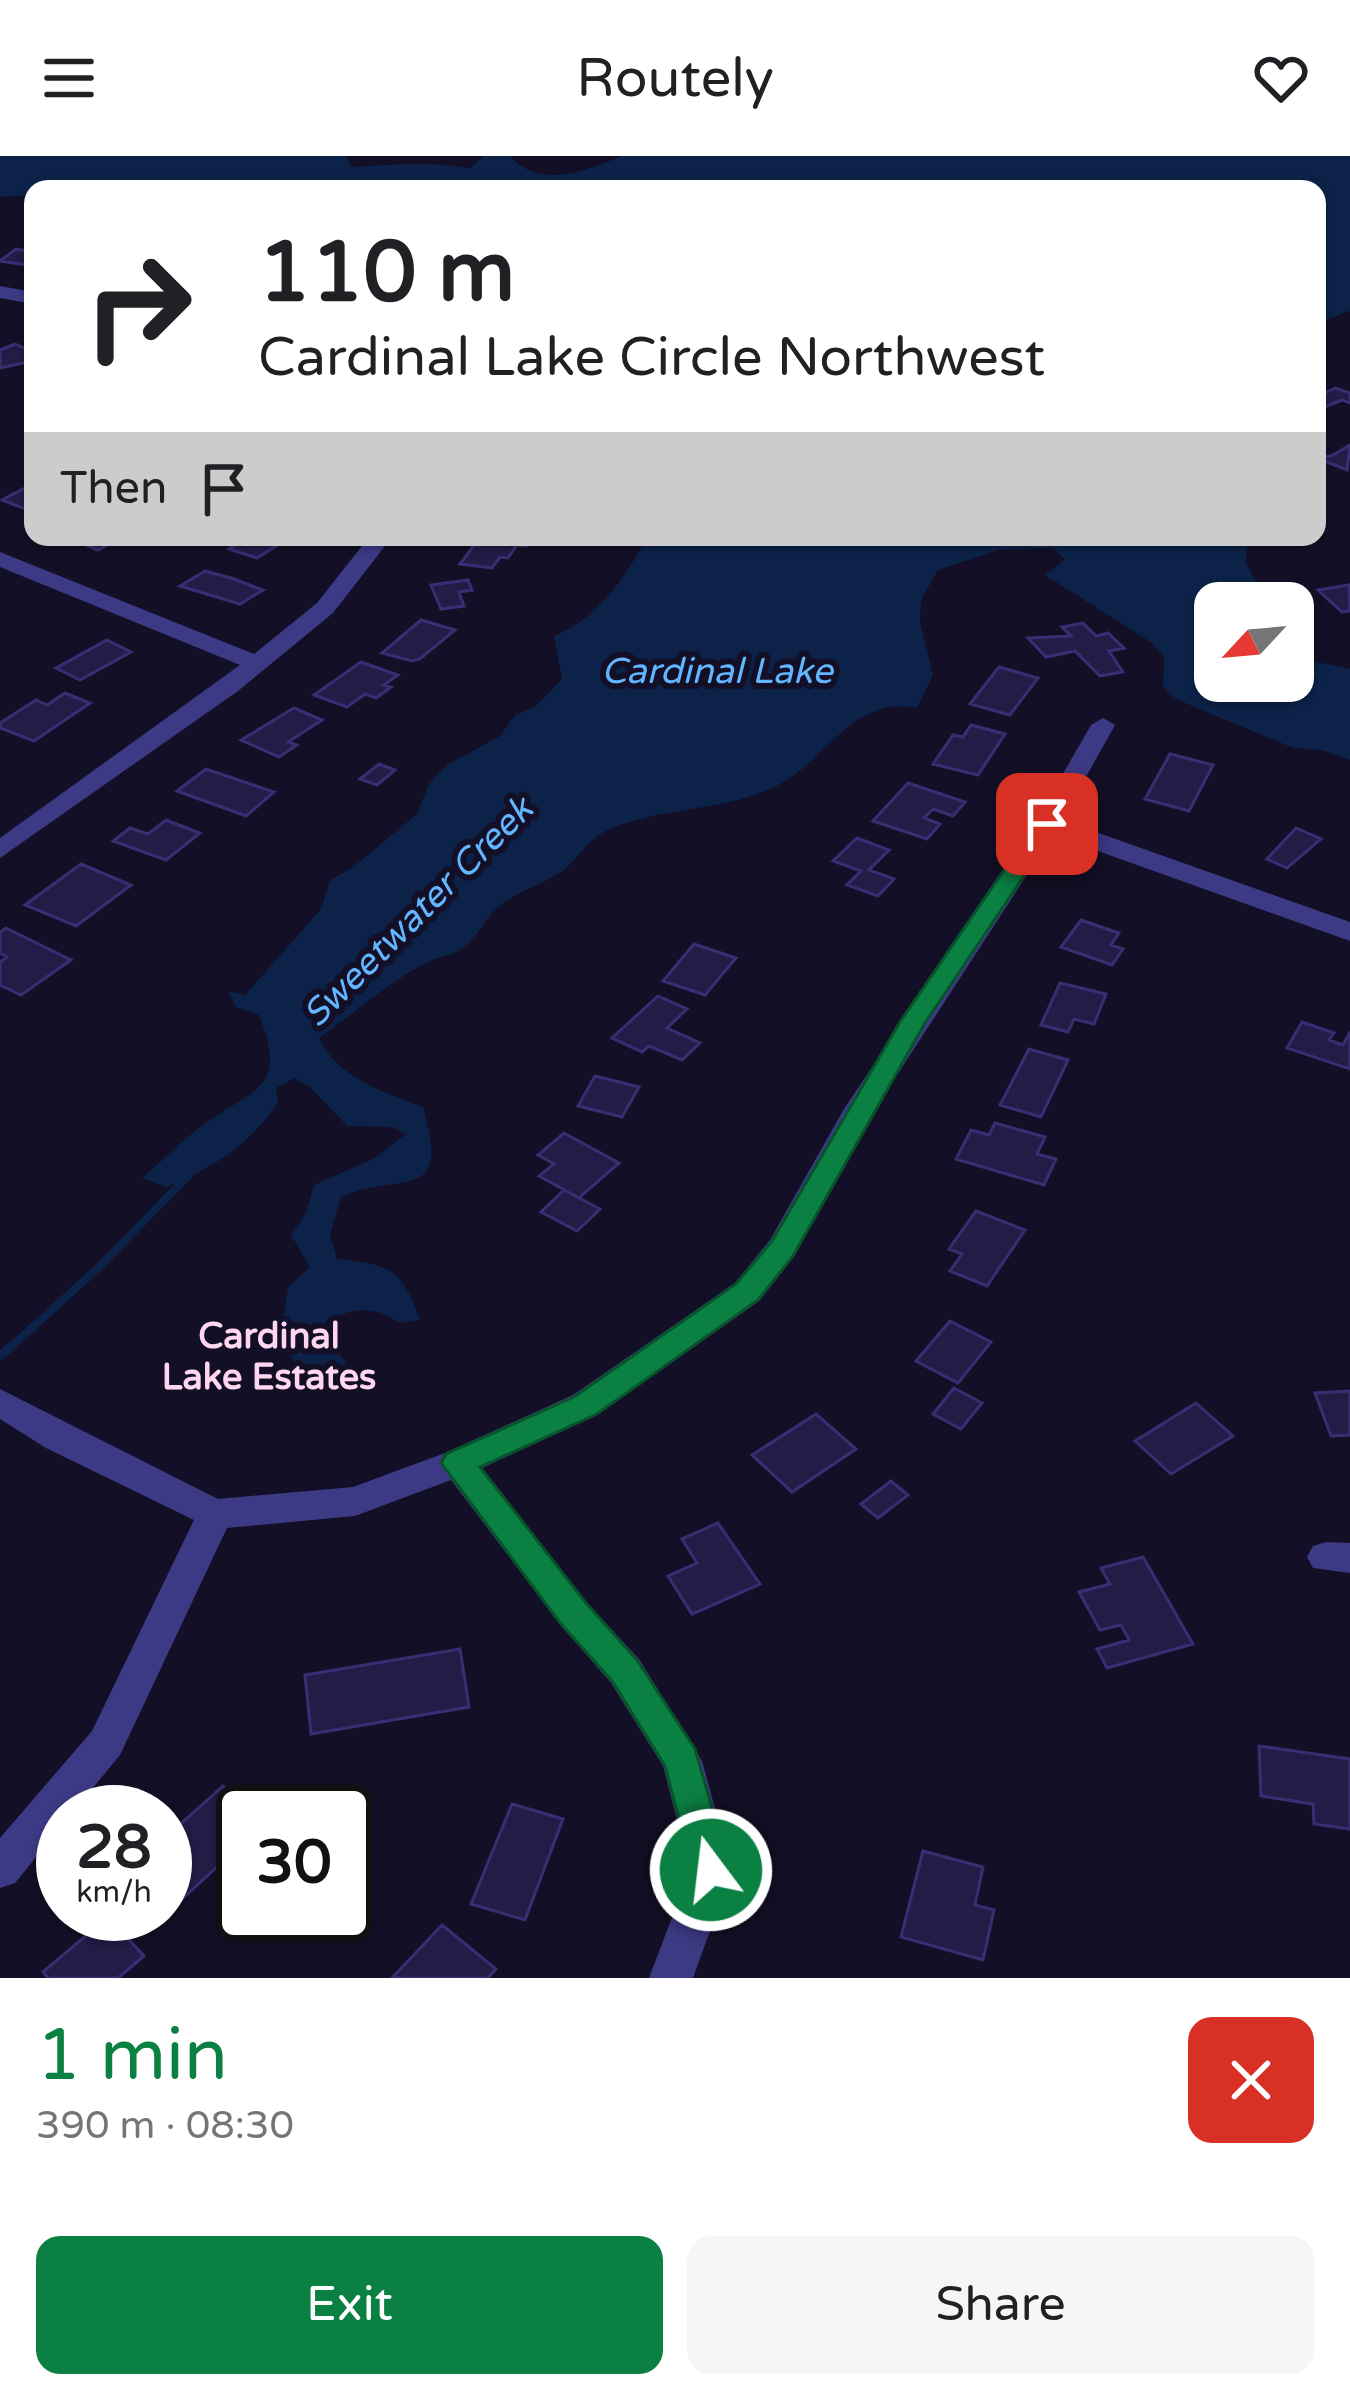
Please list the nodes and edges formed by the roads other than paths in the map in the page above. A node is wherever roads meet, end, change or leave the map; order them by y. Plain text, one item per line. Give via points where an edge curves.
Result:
1 (374, 546) edge
2 (0, 559) edge
3 (254, 662) junction
4 (1103, 725) dead end
5 (1047, 824) junction
6 (0, 850) edge
7 (1350, 932) edge
8 (0, 1402) edge
9 (458, 1463) junction
10 (215, 1514) junction
11 (0, 1869) edge
12 (670, 1978) edge

1 - 3 street via 325,608
2 - 3 street
3 - 6 street
4 - 5 street
5 - 7 street
5 - 9 street via 747,1292 586,1405
8 - 10 street
9 - 10 street via 355,1501
9 - 12 street via 625,1671 682,1761 711,1870
10 - 11 street via 106,1743

